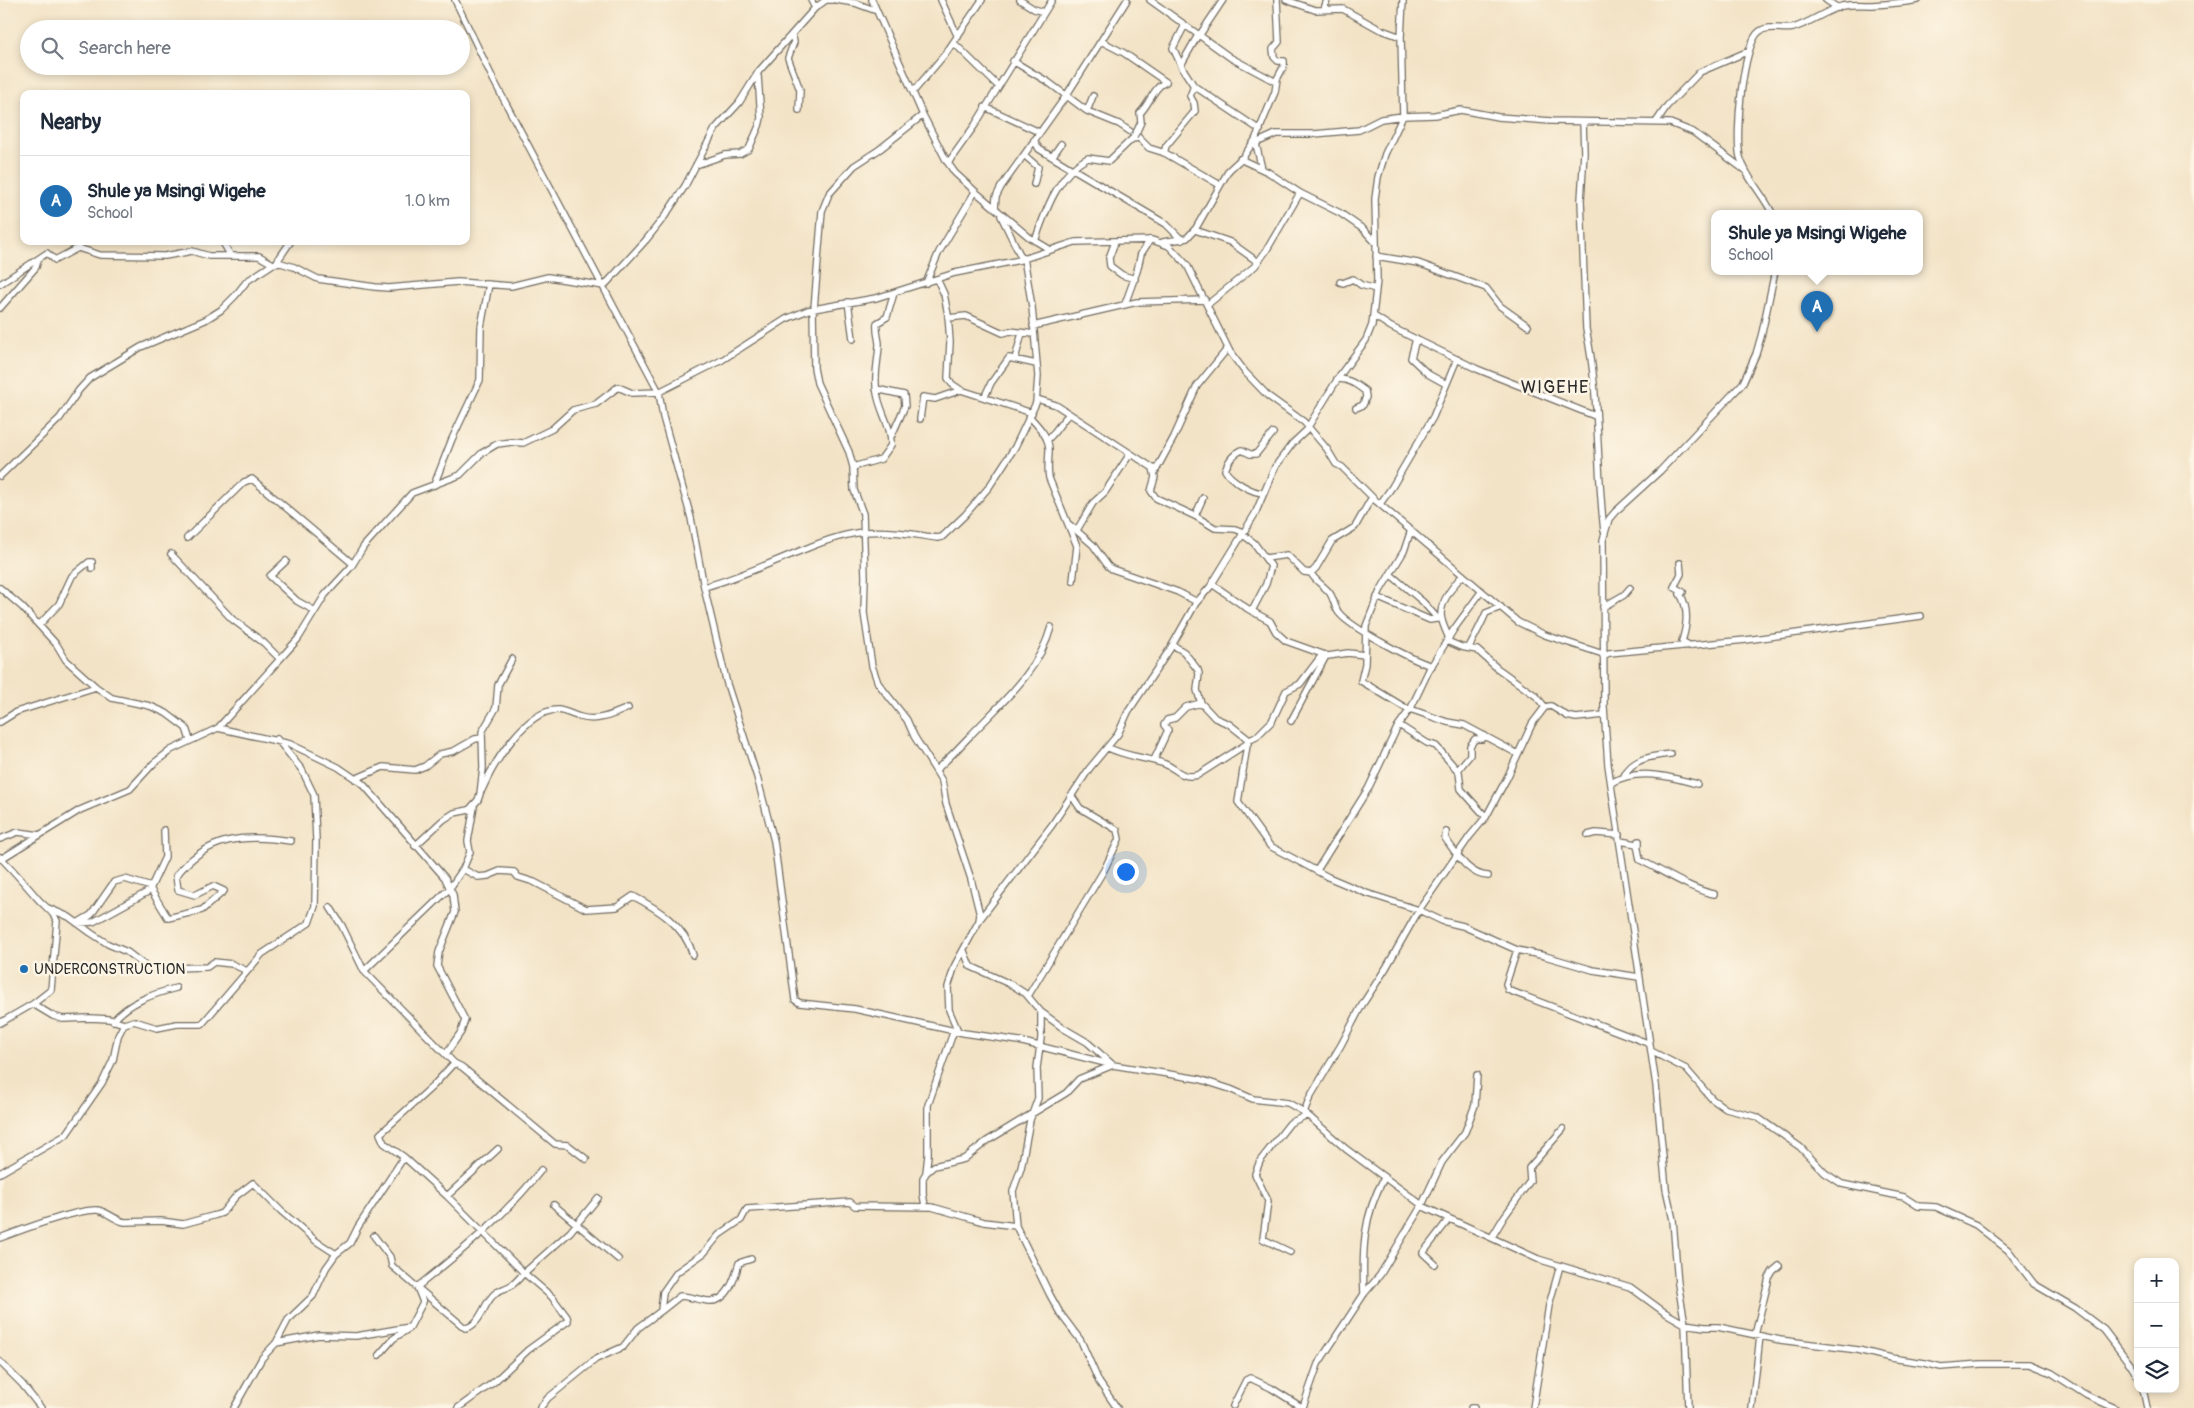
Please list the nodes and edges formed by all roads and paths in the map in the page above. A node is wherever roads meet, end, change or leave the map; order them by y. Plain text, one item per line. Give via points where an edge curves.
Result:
1 (455, 0) edge
2 (811, 0) edge
3 (834, 0) edge
4 (941, 0) edge
5 (982, 0) edge
6 (1020, 0) edge
7 (1052, 0) edge
8 (1127, 0) edge
9 (1150, 0) edge
10 (1223, 0) edge
11 (1277, 0) edge
12 (1286, 0) edge
13 (1327, 0) edge
14 (1403, 0) edge
15 (1826, 0) edge
16 (1918, 0) edge
17 (874, 1) edge
18 (815, 8) junction
19 (1838, 8) junction
20 (1324, 10) junction
21 (877, 11) junction
22 (1044, 12) junction
23 (465, 20) edge
24 (1185, 25) junction
25 (470, 31) edge
26 (792, 34) junction
27 (1198, 36) junction
28 (958, 37) junction
29 (1401, 37) junction
30 (1100, 41) junction
31 (954, 43) junction
32 (1749, 51) junction
33 (1013, 61) junction
34 (1181, 65) junction
35 (758, 74) junction
36 (1276, 82) junction
37 (998, 86) junction
38 (1194, 86) junction
39 (913, 92) junction
40 (1066, 96) junction
41 (1093, 96) dead end
42 (985, 107) junction
43 (799, 110) dead end
44 (1087, 111) junction
45 (923, 115) junction
46 (1403, 116) junction
47 (1583, 122) junction
48 (1656, 122) junction
49 (1260, 130) junction
50 (1039, 132) junction
51 (1136, 135) junction
52 (1034, 140) junction
53 (1255, 142) junction
54 (1061, 144) dead end
55 (1163, 150) junction
56 (1024, 155) junction
57 (1052, 157) junction
58 (1240, 159) junction
59 (948, 163) junction
60 (696, 165) junction
61 (1072, 169) junction
62 (1262, 169) junction
63 (1746, 171) junction
64 (1034, 184) dead end
65 (1220, 185) junction
66 (975, 192) junction
67 (998, 193) junction
68 (1300, 193) junction
69 (984, 199) junction
70 (997, 210) junction
71 (1770, 210) edge
72 (1195, 230) junction
73 (1150, 240) junction
74 (1182, 240) junction
75 (1035, 241) junction
76 (1115, 242) junction
77 (1161, 242) junction
78 (1375, 242) junction
79 (224, 245) edge
80 (288, 245) edge
81 (1049, 250) junction
82 (231, 256) junction
83 (1376, 256) junction
84 (1023, 259) junction
85 (38, 260) junction
86 (1258, 262) junction
87 (274, 263) junction
88 (1774, 275) edge
89 (1135, 278) junction
90 (937, 279) junction
91 (1340, 282) dead end
92 (926, 283) junction
93 (0, 284) edge
94 (489, 284) junction
95 (604, 286) junction
96 (1376, 289) junction
97 (894, 293) junction
98 (848, 302) junction
99 (1206, 303) junction
100 (1125, 304) junction
101 (0, 308) edge
102 (814, 309) junction
103 (1374, 316) junction
104 (948, 318) junction
105 (1033, 326) junction
106 (1528, 326) dead end
107 (1022, 333) junction
108 (1034, 334) junction
109 (853, 339) dead end
110 (1416, 339) junction
111 (1228, 348) junction
112 (1015, 359) junction
113 (1457, 359) junction
114 (1036, 364) junction
115 (1337, 379) junction
116 (1446, 384) junction
117 (876, 389) junction
118 (962, 390) junction
119 (659, 392) junction
120 (985, 396) junction
121 (1037, 399) junction
122 (1356, 408) dead end
123 (1070, 414) junction
124 (1032, 415) junction
125 (1595, 416) junction
126 (920, 419) dead end
127 (1308, 427) junction
128 (1273, 433) dead end
129 (892, 436) junction
130 (1046, 440) junction
131 (1130, 454) junction
132 (853, 467) junction
133 (1155, 472) junction
134 (0, 476) edge
135 (434, 485) junction
136 (1264, 493) junction
137 (1372, 497) junction
138 (1203, 498) dead end
139 (1380, 504) junction
140 (1195, 516) junction
141 (1068, 524) junction
142 (1077, 530) junction
143 (1410, 530) junction
144 (864, 532) junction
145 (1604, 532) junction
146 (1242, 533) junction
147 (187, 538) dead end
148 (171, 554) dead end
149 (1266, 558) junction
150 (286, 561) dead end
151 (1680, 563) dead end
152 (354, 564) junction
153 (92, 568) dead end
154 (1311, 573) junction
155 (1390, 574) junction
156 (1463, 575) junction
157 (1073, 581) dead end
158 (1212, 584) junction
159 (704, 587) junction
160 (0, 588) edge
161 (1630, 588) dead end
162 (1481, 592) junction
163 (1377, 597) junction
164 (1197, 602) junction
165 (1501, 607) junction
166 (1603, 607) junction
167 (314, 611) junction
168 (1252, 612) junction
169 (1921, 616) dead end
170 (1440, 618) junction
171 (39, 626) junction
172 (1051, 627) dead end
173 (1366, 634) junction
174 (1448, 639) junction
175 (1173, 645) junction
176 (1690, 646) junction
177 (1469, 647) junction
178 (1324, 655) junction
179 (1365, 655) junction
180 (1603, 655) junction
181 (279, 658) junction
182 (512, 659) dead end
183 (1432, 666) junction
184 (96, 687) junction
185 (1201, 703) junction
186 (1544, 706) junction
187 (628, 708) dead end
188 (1409, 709) junction
189 (1604, 715) junction
190 (1291, 721) dead end
191 (0, 722) edge
192 (1398, 725) junction
193 (218, 728) junction
194 (1485, 736) junction
195 (482, 738) junction
196 (190, 740) junction
197 (276, 740) junction
198 (1248, 742) junction
199 (1107, 747) junction
200 (1518, 754) junction
201 (1670, 754) dead end
202 (1154, 760) junction
203 (936, 770) junction
204 (1458, 770) junction
205 (1624, 776) junction
206 (355, 778) junction
207 (1610, 783) junction
208 (1696, 784) dead end
209 (480, 794) junction
210 (1071, 795) junction
211 (474, 807) junction
212 (1486, 816) junction
213 (164, 830) dead end
214 (1446, 832) dead end
215 (40, 835) junction
216 (1588, 835) dead end
217 (1619, 838) junction
218 (0, 839) edge
219 (291, 841) dead end
220 (415, 846) junction
221 (1458, 853) junction
222 (1, 858) edge
223 (464, 869) junction
224 (1318, 870) junction
225 (1488, 876) dead end
226 (450, 888) junction
227 (1714, 894) dead end
228 (330, 907) dead end
229 (48, 908) junction
230 (1419, 910) junction
231 (980, 919) junction
232 (77, 923) junction
233 (1517, 950) junction
234 (964, 951) junction
235 (693, 955) dead end
236 (247, 971) junction
237 (364, 971) junction
238 (1640, 977) junction
239 (176, 988) dead end
240 (1028, 996) junction
241 (33, 1004) junction
242 (1041, 1012) junction
243 (112, 1020) junction
244 (0, 1023) edge
245 (124, 1024) junction
246 (956, 1031) junction
247 (1040, 1046) junction
248 (1650, 1047) junction
249 (446, 1054) junction
250 (454, 1063) junction
251 (1113, 1065) junction
252 (1478, 1075) dead end
253 (1033, 1113) junction
254 (1306, 1114) junction
255 (1563, 1129) dead end
256 (498, 1149) dead end
257 (404, 1157) junction
258 (586, 1159) dead end
259 (541, 1170) dead end
260 (0, 1172) edge
261 (926, 1173) junction
262 (1384, 1178) junction
263 (447, 1196) junction
264 (598, 1198) dead end
265 (554, 1205) dead end
266 (1422, 1205) junction
267 (925, 1206) junction
268 (1449, 1219) junction
269 (576, 1223) junction
270 (1016, 1226) junction
271 (484, 1232) junction
272 (374, 1236) dead end
273 (1492, 1237) junction
274 (0, 1238) edge
275 (1290, 1252) dead end
276 (336, 1254) junction
277 (618, 1259) dead end
278 (751, 1260) dead end
279 (1435, 1264) dead end
280 (1560, 1266) junction
281 (1779, 1266) dead end
282 (524, 1273) junction
283 (417, 1287) junction
284 (1364, 1294) junction
285 (661, 1311) junction
286 (1685, 1324) junction
287 (410, 1327) junction
288 (1758, 1335) junction
289 (276, 1343) junction
290 (379, 1355) dead end
291 (0, 1362) edge
292 (2134, 1371) edge
293 (2144, 1393) edge
294 (1233, 1406) dead end
295 (40, 1408) edge
296 (234, 1408) edge
297 (458, 1408) edge
298 (540, 1408) edge
299 (1117, 1408) edge
300 (1303, 1408) edge
301 (1533, 1408) edge
302 (1688, 1408) edge
303 (1752, 1408) edge
304 (2116, 1408) edge
305 (2147, 1408) edge

1 - 23 street
2 - 18 street
3 - 18 street via 826,0
3 - 21 street
4 - 28 street
5 - 28 street
6 - 22 street
7 - 22 street
8 - 30 street
9 - 24 street
10 - 27 street
11 - 36 street via 1279,42 1273,50 1274,57 1284,61 1284,66
12 - 20 street via 1314,10
13 - 20 street
14 - 29 street
15 - 19 street
16 - 19 street
17 - 21 street
18 - 26 street
19 - 32 street via 1792,28 1760,31
20 - 29 street via 1343,9 1378,29
21 - 39 street
22 - 33 street
24 - 27 street
24 - 34 street via 1174,48
25 - 95 street
26 - 35 street
26 - 43 street via 794,42 788,58 800,90
27 - 34 street
27 - 36 street
28 - 31 street
29 - 46 street
30 - 40 street
30 - 51 street via 1166,82 1161,84 1140,113 1141,122
31 - 37 street
31 - 39 street
32 - 48 street via 1700,72
32 - 63 street via 1739,121 1740,157
33 - 37 street
33 - 40 street
34 - 38 street
35 - 60 street via 739,103 715,130
35 - 60 street via 760,118 749,149
36 - 49 street
37 - 42 street
38 - 49 street
38 - 55 street via 1190,96 1195,111
39 - 45 street
40 - 44 street
40 - 50 street
41 - 44 street
42 - 50 street
42 - 59 street
44 - 51 street
45 - 59 street
45 - 102 street via 854,166 829,194 822,211
46 - 47 street via 1461,110 1506,118
46 - 53 street via 1381,120 1359,130 1276,134
46 - 78 street via 1381,165 1375,199
47 - 48 street
47 - 125 street via 1581,208 1586,329
48 - 63 street via 1677,125 1692,132
49 - 53 street
50 - 52 street
51 - 55 street via 1149,148
51 - 61 street via 1109,161 1088,158
52 - 56 street
52 - 57 street via 1039,149
53 - 58 street
53 - 62 street
54 - 57 street
55 - 65 street
56 - 64 street via 1038,167
56 - 67 street
57 - 61 street
58 - 62 street
58 - 65 street
59 - 66 street
60 - 95 street via 656,228
61 - 74 street via 1166,224
61 - 75 street via 1043,215
62 - 68 street
63 - 71 street
65 - 72 street
66 - 69 street
66 - 92 street via 939,252
67 - 69 street
67 - 70 street
68 - 78 street via 1340,213
68 - 86 street
69 - 70 street
70 - 75 street
70 - 84 street
72 - 74 street
72 - 86 street via 1230,242
73 - 76 street
73 - 77 street
73 - 89 street via 1141,254
74 - 77 street
75 - 81 street
76 - 81 street via 1075,242
76 - 89 street via 1109,258 1110,266 1122,275
77 - 99 street via 1187,265
78 - 83 street
79 - 82 street
80 - 87 street
81 - 84 street
82 - 85 street via 206,256 192,251 165,256 100,255 80,248 55,260 47,253
82 - 87 street via 259,256
83 - 96 street
83 - 106 street via 1418,263 1486,288 1500,306
84 - 90 street via 968,269
84 - 105 street
85 - 93 street
85 - 101 street via 36,268
86 - 99 street via 1252,270
87 - 94 street via 294,267 318,279 375,287 458,282
87 - 134 street via 247,281 231,302 205,320 142,347 90,378 60,418
88 - 145 street via 1758,347 1743,383 1660,471 1615,512
89 - 100 street
90 - 92 street
90 - 104 street via 944,294
91 - 96 street via 1343,284 1353,279
92 - 97 street
94 - 95 street via 511,286 558,278
94 - 135 street via 481,327 480,380
95 - 119 street
96 - 103 street
97 - 98 street
97 - 117 street via 886,316 877,323
98 - 102 street
98 - 109 street
99 - 100 street via 1154,301
99 - 111 street
100 - 105 street
102 - 119 street via 786,319 722,360
102 - 132 street via 817,383
103 - 110 street
103 - 115 street via 1366,340
104 - 107 street via 966,316 1003,333
104 - 118 street via 948,378
105 - 108 street
107 - 108 street
107 - 112 street
108 - 114 street
110 - 113 street
110 - 116 street via 1411,358 1428,374
111 - 127 street via 1268,396
111 - 133 street via 1198,386
112 - 114 street
112 - 120 street via 1008,358
113 - 116 street
113 - 125 street
114 - 121 street
115 - 122 street via 1343,378 1365,391 1363,405
115 - 127 street
116 - 139 street via 1433,417
117 - 129 street
117 - 129 street via 900,393 905,397 905,406
118 - 120 street
118 - 126 street via 935,399 923,397
119 - 135 street via 632,393 616,388 596,404 572,410 552,429 520,444 497,444 482,453 460,475
119 - 159 street
120 - 124 street
121 - 123 street
121 - 124 street
123 - 130 street
123 - 131 street
124 - 130 street
124 - 144 street via 989,487 942,537
125 - 145 street
127 - 136 street via 1275,467
127 - 137 street via 1336,464
128 - 136 street via 1256,454 1242,450 1237,452 1225,470 1256,492
129 - 132 street via 891,445 881,459
130 - 141 street via 1048,478
131 - 133 street via 1149,464
131 - 142 street
132 - 144 street via 854,490 863,514
133 - 140 street via 1153,496
135 - 152 street via 410,495 364,546
136 - 146 street
137 - 139 street
137 - 154 street via 1354,527 1332,542
138 - 140 street
139 - 143 street
140 - 146 street via 1215,528 1235,529
141 - 142 street
141 - 157 street via 1077,546
142 - 164 street via 1112,569
143 - 155 street via 1404,551
143 - 156 street
144 - 159 street via 829,539
144 - 203 street via 865,623 875,675 907,720
145 - 166 street
146 - 149 street
146 - 158 street
147 - 152 street via 244,482 252,479
148 - 181 street via 232,619
149 - 154 street via 1287,556 1304,572
149 - 168 street via 1271,566 1269,577
150 - 167 street via 270,576 296,601
151 - 176 street via 1681,574 1674,587 1683,592 1680,594 1686,604 1687,627 1682,641
152 - 167 street
153 - 171 street via 92,562 89,562 72,576 59,604
154 - 173 street via 1332,597 1338,612
155 - 163 street
155 - 170 street
156 - 162 street
156 - 170 street via 1450,593
158 - 164 street
158 - 168 street
159 - 246 street via 727,684 774,841 795,1000 855,1009
160 - 171 street
161 - 166 street
162 - 165 street
162 - 174 street
163 - 170 street via 1430,620
163 - 173 street
164 - 175 street
165 - 177 street via 1486,613
165 - 180 street via 1530,629
166 - 180 street
167 - 181 street via 298,639
168 - 178 street via 1270,621 1282,639
169 - 176 street
170 - 174 street
171 - 184 street via 66,660
172 - 203 street via 1046,644 1027,674 953,756
173 - 179 street
173 - 183 street
174 - 177 street via 1461,648
174 - 183 street
175 - 185 street via 1184,652 1198,670 1197,690
175 - 199 street
176 - 180 street
177 - 186 street via 1521,683
178 - 179 street
178 - 190 street
178 - 198 street via 1300,684 1286,691 1272,721
179 - 188 street via 1362,683
180 - 189 street
181 - 193 street
182 - 195 street via 498,685 496,708 482,730
183 - 188 street
184 - 191 street via 16,712
184 - 196 street via 112,698 166,713 186,728
185 - 198 street
185 - 202 street via 1186,707 1167,720 1164,725 1168,730
186 - 189 street via 1576,718
186 - 200 street
187 - 209 street via 597,719 557,710 536,717 507,746
188 - 192 street
188 - 194 street via 1464,725
189 - 207 street
192 - 204 street via 1436,746
192 - 224 street via 1368,789
193 - 196 street
193 - 197 street
194 - 200 street
194 - 204 street via 1471,743 1470,756
195 - 206 street via 440,754 415,770 383,767
195 - 209 street
196 - 215 street via 165,754 130,788 80,810
197 - 206 street via 313,753
197 - 236 street via 302,770 314,795 315,906 309,923 262,954
198 - 202 street via 1198,775 1183,775
198 - 224 street via 1239,804 1270,846
199 - 202 street
199 - 210 street
200 - 212 street
201 - 205 street via 1646,757 1628,768
203 - 231 street via 971,879
204 - 212 street via 1460,787
205 - 207 street
205 - 208 street via 1665,775
206 - 220 street
207 - 217 street
209 - 211 street
210 - 231 street
210 - 240 street via 1080,808 1117,830 1119,839 1104,870
211 - 220 street via 454,813
211 - 223 street via 468,841 470,852
212 - 221 street
213 - 232 street via 165,857 151,886 125,879 114,882 91,916
214 - 221 street via 1445,838
215 - 218 street via 18,832
215 - 222 street
216 - 217 street via 1596,833
217 - 227 street via 1638,842 1640,860 1690,886
217 - 238 street
219 - 232 street via 264,837 225,840 188,861 176,876 178,890 195,895 213,886 224,891 202,910 168,918 151,890 93,922
220 - 226 street via 445,878
221 - 225 street via 1470,870
221 - 230 street
222 - 229 street
223 - 226 street
223 - 235 street via 478,877 500,871 514,872 518,877 586,909 617,908 633,896 678,926 689,941
224 - 230 street via 1366,894
226 - 237 street
226 - 249 street via 455,912 439,952 438,966 465,1020
228 - 237 street
229 - 232 street
229 - 241 street via 57,921 52,986 50,993
230 - 233 street
230 - 254 street via 1310,1097
231 - 234 street
232 - 236 street via 152,970 207,967 214,962 232,964
233 - 238 street via 1588,969
233 - 248 street via 1506,984 1508,990
234 - 240 street via 972,968 1012,985
234 - 246 street via 952,972 948,991 949,1010
236 - 245 street via 202,1024 157,1028 134,1021
237 - 249 street
238 - 248 street
239 - 243 street via 136,1001
240 - 242 street
241 - 243 street via 62,1019
241 - 244 street
242 - 247 street
242 - 251 street via 1087,1042
243 - 245 street
245 - 260 street via 102,1083 66,1135
246 - 247 street
246 - 261 street via 928,1104
247 - 251 street
247 - 253 street via 1038,1098
248 - 286 street
248 - 292 street via 1686,1069 1712,1099 1726,1109 1757,1117 1800,1147 1824,1173 1842,1184 1901,1196 1918,1206 1936,1207 1976,1225 2008,1250 2034,1284 2104,1330
249 - 250 street
250 - 257 street via 380,1134 384,1143
250 - 258 street via 462,1066 554,1144 568,1145
251 - 253 street via 1079,1078 1066,1093
251 - 254 street via 1198,1080 1253,1099 1288,1103
252 - 266 street via 1475,1105 1465,1132 1442,1162
253 - 261 street via 964,1159 942,1163
253 - 270 street via 1013,1191
254 - 262 street
254 - 275 street via 1290,1123 1260,1161 1255,1174 1268,1201 1263,1239
255 - 273 street via 1529,1168 1530,1181
256 - 263 street
257 - 263 street
257 - 276 street via 350,1243
259 - 271 street
261 - 267 street via 922,1186
262 - 266 street
262 - 284 street via 1374,1198 1365,1230
263 - 271 street
264 - 269 street
265 - 269 street
266 - 268 street
266 - 284 street via 1380,1275
267 - 270 street via 984,1222
267 - 285 street via 855,1206 849,1202 747,1209 741,1220 718,1235 708,1250 677,1272 663,1292
268 - 273 street
268 - 279 street via 1423,1254
269 - 277 street
269 - 282 street
270 - 299 street via 1050,1296 1081,1341 1098,1382
271 - 282 street
271 - 283 street
272 - 283 street via 388,1254 392,1266
273 - 280 street
274 - 276 street via 94,1210 125,1222 188,1223 222,1213 253,1183 316,1241
276 - 289 street via 313,1296 288,1320
278 - 285 street via 739,1263 728,1292 715,1300 680,1296
280 - 286 street via 1630,1287
280 - 301 street via 1549,1305
281 - 288 street via 1770,1276
282 - 283 street via 510,1286 496,1292 467,1329
282 - 297 street via 552,1297 568,1321
283 - 287 street via 422,1302
284 - 300 street via 1318,1364
285 - 298 street via 638,1328 623,1347 596,1359
286 - 288 street
286 - 302 street
287 - 289 street via 356,1336 319,1335
287 - 290 street
288 - 303 street
288 - 304 street via 1941,1367 2030,1364 2052,1373 2086,1396
289 - 296 street via 259,1362
291 - 295 street
293 - 305 street
294 - 300 street via 1250,1378

